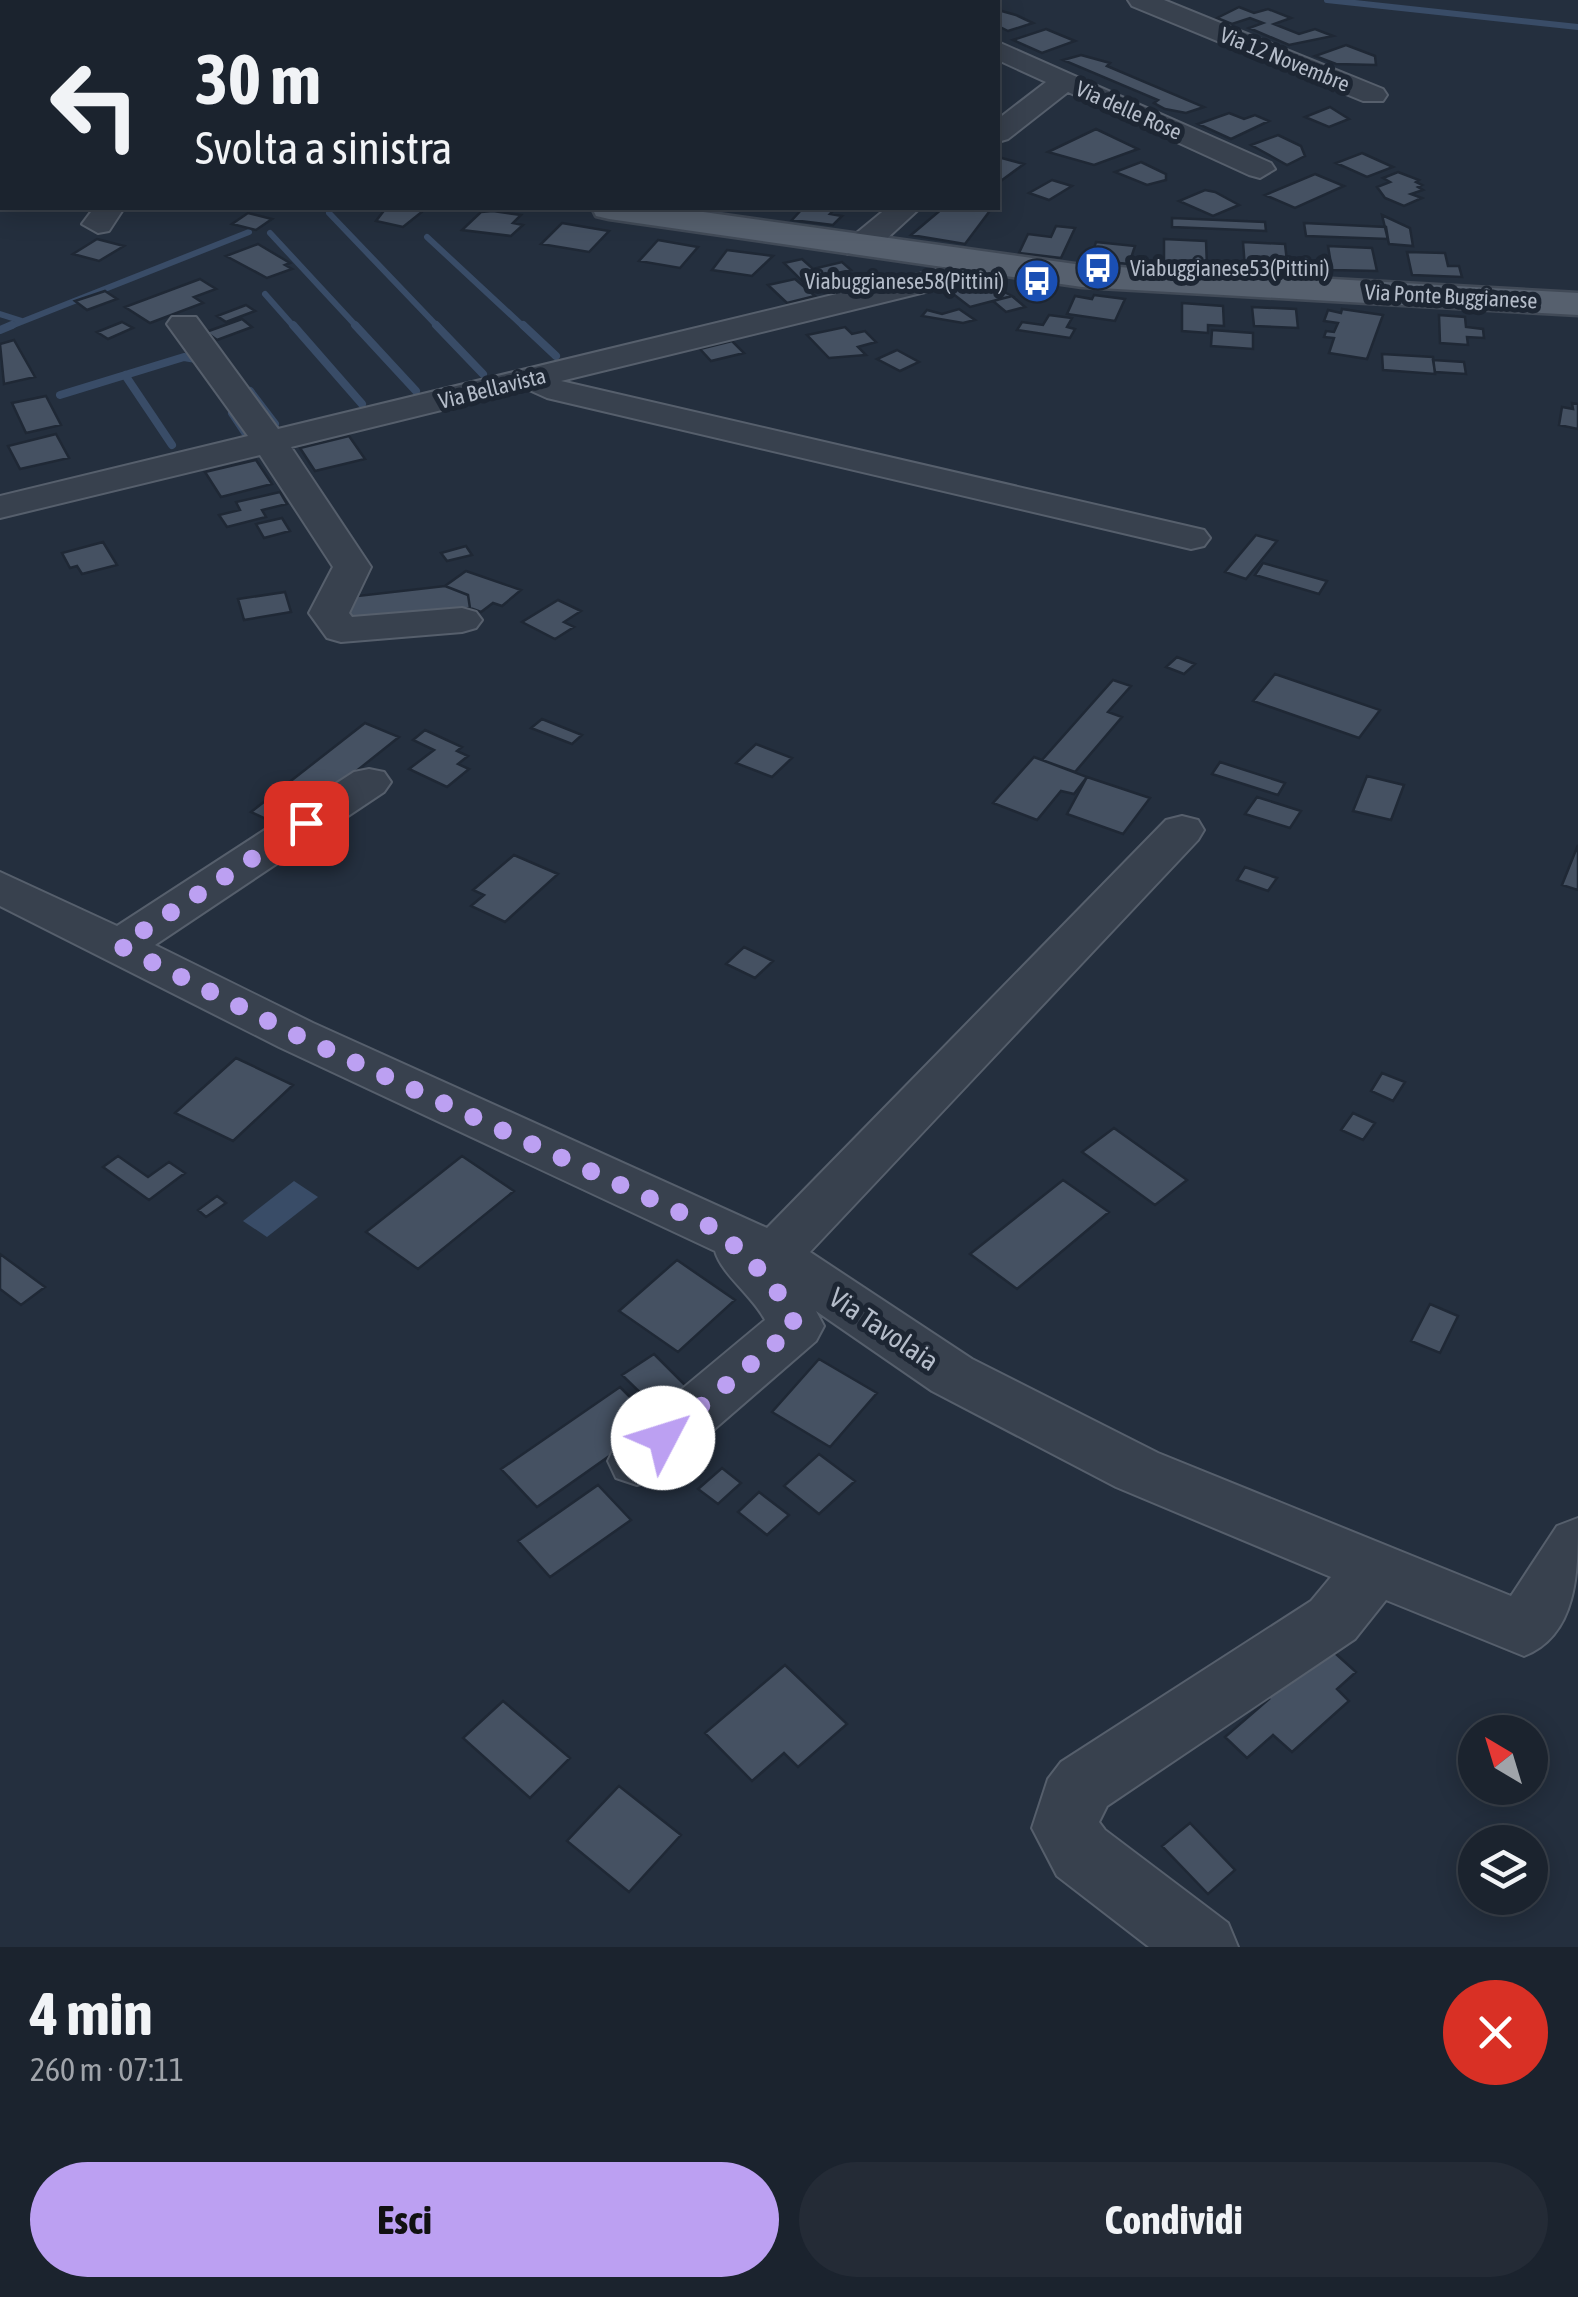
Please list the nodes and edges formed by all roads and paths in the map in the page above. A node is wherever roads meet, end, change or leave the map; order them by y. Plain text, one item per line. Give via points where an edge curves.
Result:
1 (1142, 0) edge
2 (1000, 51) edge
3 (1065, 81) junction
4 (1373, 95) dead end
5 (1000, 131) edge
6 (1260, 169) dead end
7 (622, 210) edge
8 (904, 210) edge
9 (860, 247) junction
10 (982, 263) junction
11 (1578, 304) edge
12 (184, 324) dead end
13 (533, 378) junction
14 (270, 442) junction
15 (0, 507) edge
16 (1191, 538) dead end
17 (462, 620) dead end
18 (368, 782) dead end
19 (1182, 830) dead end
20 (0, 887) edge
21 (120, 946) junction
22 (718, 1230) junction
23 (774, 1255) junction
24 (636, 1461) dead end
25 (1578, 1544) edge
26 (1374, 1568) junction
27 (1184, 1939) edge

1 - 4 street, Via 12 Novembre
2 - 3 street, Via delle Rose
3 - 5 street
3 - 6 street, Via delle Rose
7 - 9 main road, Via Ponte Buggianese
8 - 9 street
9 - 10 main road, Via Ponte Buggianese
10 - 11 main road, Via Ponte Buggianese via 1205,284
10 - 13 street, Via Bellavista
12 - 14 street
13 - 14 street, Via Bellavista
13 - 16 street via 547,388
14 - 15 street, Via Bellavista
14 - 17 street via 352,568 329,613 341,630
18 - 21 street
19 - 23 street
20 - 21 street, Via Tavolaia
21 - 22 street, Via Tavolaia
22 - 23 street, Via Tavolaia
22 - 24 street via 772,1282 796,1326
23 - 26 street, Via Tavolaia via 952,1375 1137,1470
25 - 26 street, Via Tavolaia via 1524,1629
26 - 27 street via 1332,1620 1084,1784 1071,1801 1066,1828 1081,1853

